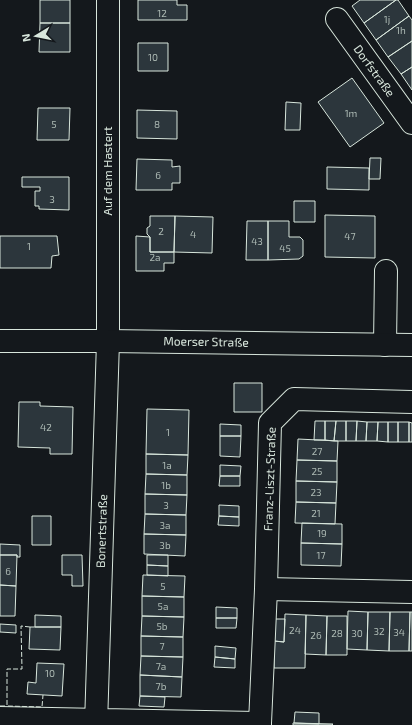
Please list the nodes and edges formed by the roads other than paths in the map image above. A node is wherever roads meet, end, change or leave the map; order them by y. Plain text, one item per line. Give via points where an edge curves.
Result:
1 (108, 0) edge
2 (336, 19) dead end
3 (412, 123) edge
4 (386, 271) dead end
5 (0, 341) edge
6 (108, 341) junction
7 (385, 345) junction
8 (412, 345) edge
9 (412, 402) edge
10 (266, 589) junction
11 (412, 592) edge
12 (0, 718) edge
13 (96, 723) edge
14 (260, 724) edge

1 - 6 street, Auf dem Hastert
2 - 3 street, Dorfstraße
4 - 7 street
5 - 6 street, Moerser Straße
6 - 7 street, Moerser Straße
6 - 13 street, Bonertstraße
7 - 8 street, Moerser Straße
9 - 10 street, Franz-Liszt-Straße via 294,399 270,423
10 - 11 street
10 - 14 street, Franz-Liszt-Straße
12 - 13 street
13 - 14 street, Franz-Liszt-Straße

